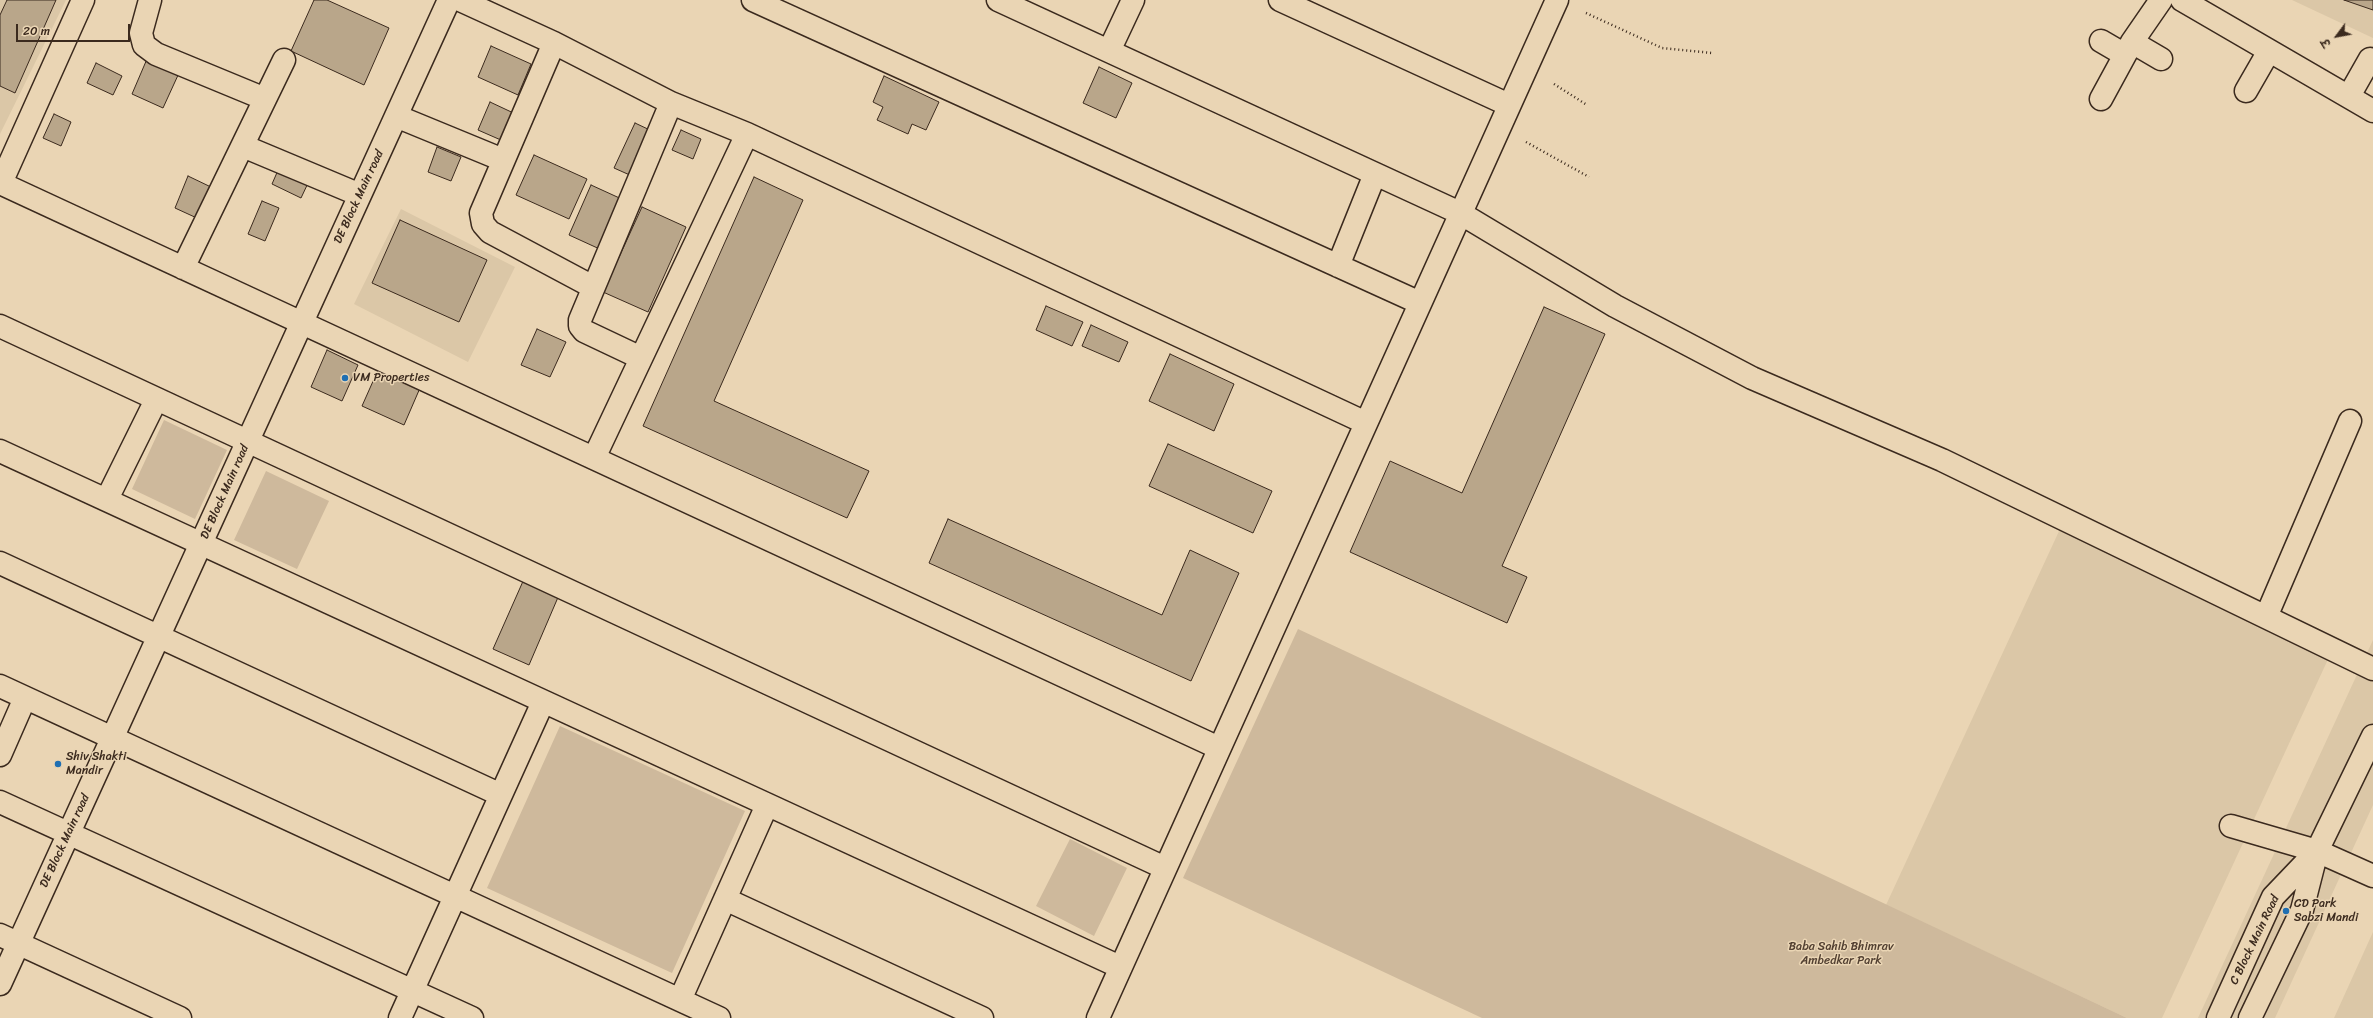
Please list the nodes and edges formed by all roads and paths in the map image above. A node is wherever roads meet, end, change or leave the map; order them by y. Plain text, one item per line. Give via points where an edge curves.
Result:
1 (83, 0) edge
2 (150, 0) edge
3 (449, 0) edge
4 (460, 0) edge
5 (998, 0) edge
6 (1133, 0) edge
7 (1280, 0) edge
8 (1557, 0) edge
9 (2161, 0) edge
10 (2182, 0) edge
11 (762, 2) edge
12 (1582, 10) dead end
13 (2101, 41) dead end
14 (554, 43) junction
15 (2128, 48) junction
16 (1109, 51) junction
17 (2269, 51) junction
18 (1712, 53) dead end
19 (2370, 58) dead end
20 (2161, 59) dead end
21 (284, 60) dead end
22 (1527, 67) junction
23 (2246, 91) dead end
24 (2349, 96) junction
25 (265, 99) junction
26 (2101, 99) dead end
27 (671, 103) junction
28 (1509, 105) junction
29 (1587, 105) dead end
30 (2373, 111) edge
31 (396, 116) junction
32 (1500, 127) junction
33 (747, 134) junction
34 (243, 146) junction
35 (503, 160) junction
36 (1375, 174) junction
37 (1589, 177) dead end
38 (1, 183) edge
39 (360, 195) junction
40 (1460, 213) junction
41 (1338, 266) junction
42 (183, 268) junction
43 (593, 287) junction
44 (1420, 302) junction
45 (301, 323) junction
46 (0, 326) edge
47 (641, 358) junction
48 (156, 400) junction
49 (2350, 421) dead end
50 (1366, 423) junction
51 (247, 442) junction
52 (0, 451) edge
53 (594, 458) junction
54 (107, 499) junction
55 (201, 545) junction
56 (0, 563) edge
57 (2266, 617) junction
58 (159, 636) junction
59 (2373, 669) edge
60 (0, 686) edge
61 (25, 698) junction
62 (543, 702) junction
63 (2373, 736) edge
64 (112, 738) junction
65 (1219, 748) junction
66 (0, 755) edge
67 (501, 795) junction
68 (0, 802) edge
69 (767, 805) junction
70 (2231, 826) dead end
71 (68, 834) junction
72 (2317, 851) junction
73 (1165, 868) junction
74 (2373, 876) edge
75 (456, 897) junction
76 (725, 899) junction
77 (9, 939) edge
78 (1120, 967) junction
79 (0, 984) edge
80 (413, 991) junction
81 (680, 1000) junction
82 (180, 1018) edge
83 (400, 1018) edge
84 (472, 1018) edge
85 (719, 1018) edge
86 (982, 1018) edge
87 (1098, 1018) edge
88 (2218, 1018) edge
89 (2250, 1018) edge

1 - 38 street
2 - 25 street via 141,33 144,45 156,54
3 - 31 street, DE Block Main road
4 - 14 street
5 - 16 street
6 - 16 street
7 - 28 street
8 - 22 street
9 - 15 street
10 - 17 street
11 - 41 street
12 - 18 path via 1606,24 1662,48
13 - 15 street
14 - 27 street
14 - 35 street
15 - 20 street
15 - 26 street
16 - 36 street
17 - 23 street
17 - 24 street
19 - 24 street
21 - 25 street
22 - 28 street
22 - 29 path
24 - 30 street
25 - 34 street
27 - 33 street
27 - 43 street
28 - 32 street
31 - 35 street
31 - 39 street, DE Block Main road
32 - 37 path
32 - 40 street
33 - 47 street
33 - 50 street
34 - 39 street
34 - 42 street
35 - 43 street via 481,212 483,224 490,232
36 - 40 street
36 - 41 street
38 - 42 street
39 - 45 street, DE Block Main road
40 - 44 street
40 - 57 street via 1615,306 1752,378 1942,460
41 - 44 street
42 - 45 street
43 - 47 street via 580,326 584,331
44 - 50 street
45 - 51 street, DE Block Main road
45 - 53 street
46 - 48 street
47 - 53 street
48 - 51 street
48 - 54 street
49 - 57 street
50 - 65 street
51 - 55 street, DE Block Main road
51 - 73 street
52 - 54 street
53 - 65 street
54 - 55 street
55 - 58 street, DE Block Main road
55 - 62 street
56 - 58 street
57 - 59 street
58 - 64 street, DE Block Main road
58 - 67 street
60 - 61 street
61 - 64 street
61 - 66 street
62 - 67 street
62 - 69 street
63 - 72 street, C Block Main Road
64 - 71 street, DE Block Main road
64 - 75 street
65 - 73 street
67 - 75 street
68 - 71 street
69 - 76 street
69 - 78 street
70 - 72 street
71 - 77 street, DE Block Main road
71 - 80 street
72 - 74 street
72 - 88 street, C Block Main Road via 2273,897
72 - 89 street, C Block Main Road via 2302,910
73 - 78 street
75 - 80 street
75 - 81 street
76 - 81 street
76 - 86 street
77 - 79 street, DE Block Main road
77 - 82 street
78 - 87 street
80 - 83 street
80 - 84 street
81 - 85 street

